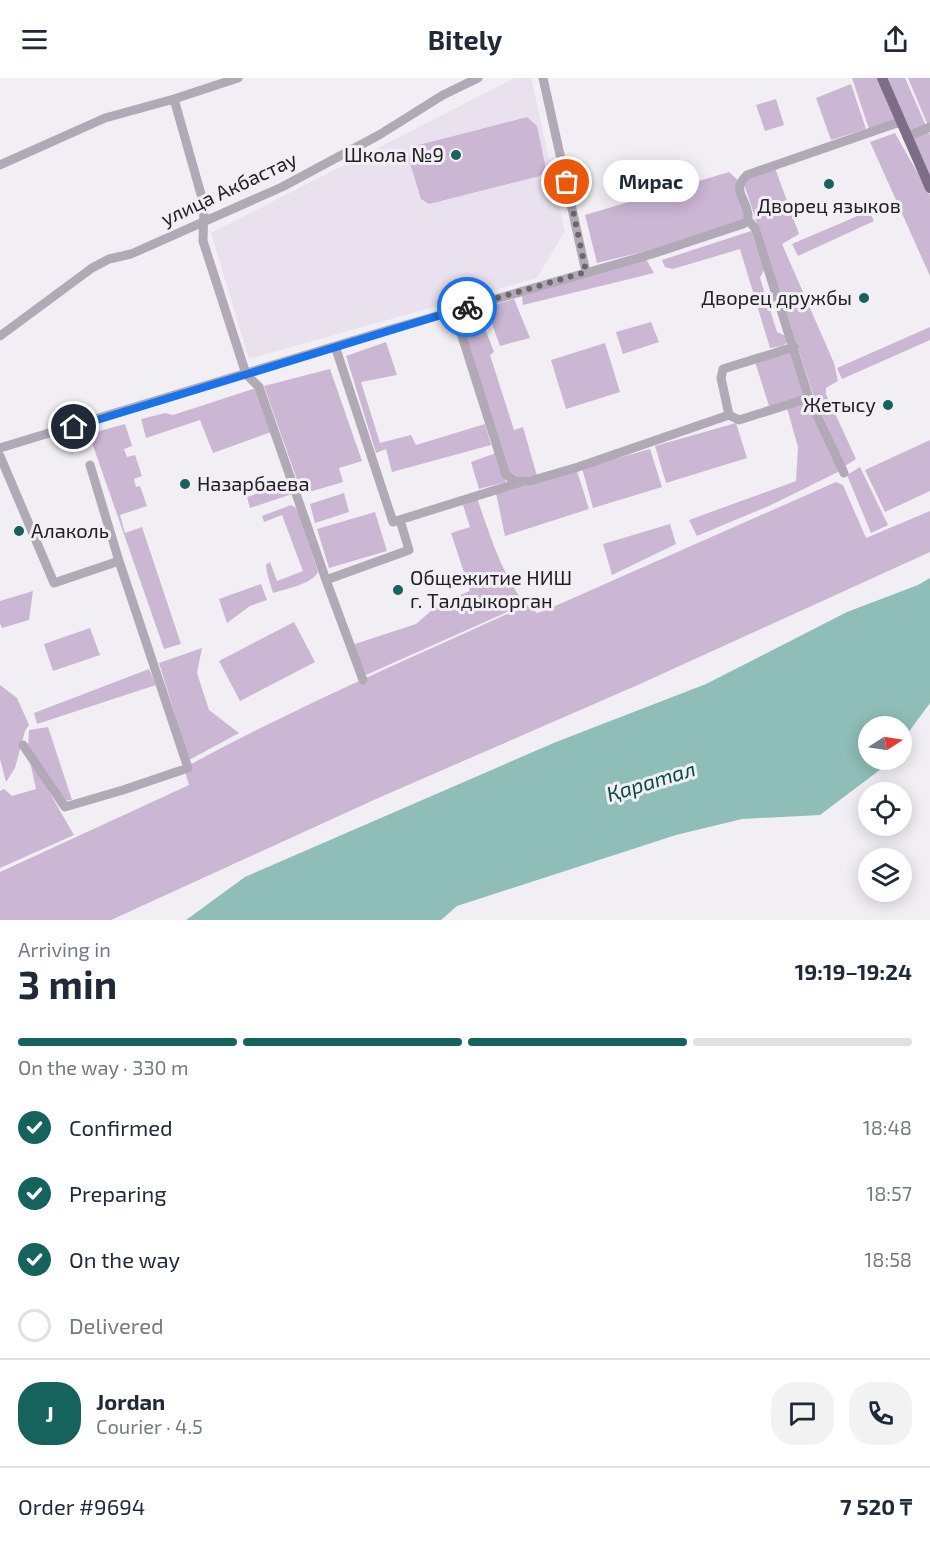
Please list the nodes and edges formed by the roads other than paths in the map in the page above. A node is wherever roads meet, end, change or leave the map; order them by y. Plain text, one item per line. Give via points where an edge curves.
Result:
1 (238, 78) edge
2 (478, 78) edge
3 (543, 78) edge
4 (882, 78) edge
5 (217, 82) edge
6 (174, 99) junction
7 (900, 122) junction
8 (930, 127) edge
9 (907, 136) junction
10 (0, 165) edge
11 (930, 188) edge
12 (748, 220) junction
13 (204, 221) junction
14 (586, 272) junction
15 (454, 311) junction
16 (0, 336) edge
17 (335, 346) junction
18 (794, 347) junction
19 (246, 374) junction
20 (809, 398) junction
21 (729, 416) junction
22 (0, 448) edge
23 (0, 456) edge
24 (90, 465) dead end
25 (844, 473) dead end
26 (523, 481) junction
27 (400, 520) junction
28 (119, 561) junction
29 (326, 580) junction
30 (363, 680) dead end
31 (23, 745) dead end

1 - 5 street
2 - 13 street, улица Акбастау via 282,187
3 - 14 street
4 - 7 main road
5 - 6 street
6 - 10 street via 105,118
6 - 13 street via 204,205
7 - 9 main road
7 - 12 street via 747,175 740,182 739,191
8 - 9 street
9 - 11 main road
12 - 14 street via 652,254
12 - 18 street via 755,228
13 - 16 street, улица Акбастау via 92,268
13 - 19 street via 203,241
14 - 15 street
15 - 17 street
15 - 26 street via 506,475
17 - 19 street
17 - 27 street via 393,522
18 - 20 street
18 - 21 street via 723,369 721,378
19 - 22 street
19 - 29 street via 259,387
20 - 21 street via 739,420
20 - 25 street
21 - 26 street via 579,467
23 - 28 street via 54,583
24 - 28 street
26 - 27 street
27 - 29 street via 409,550
28 - 31 street via 188,768 65,807
29 - 30 street

